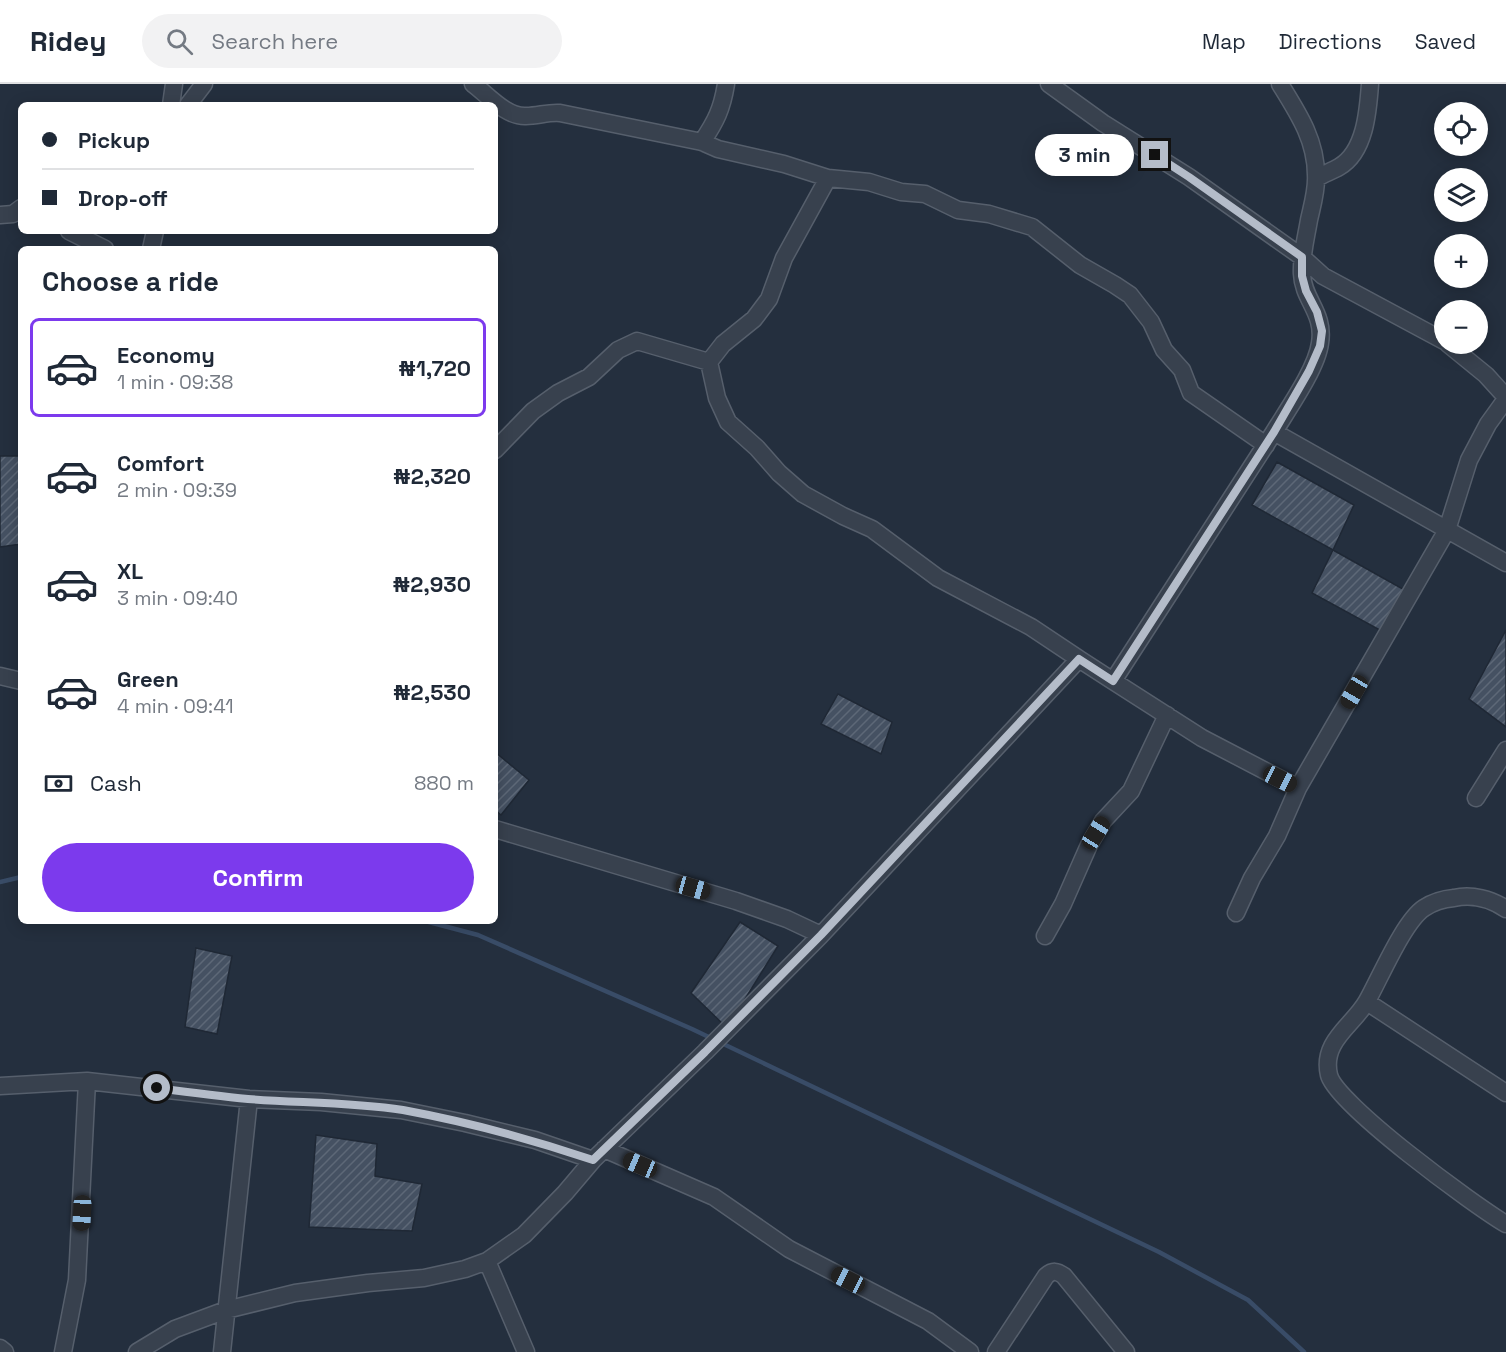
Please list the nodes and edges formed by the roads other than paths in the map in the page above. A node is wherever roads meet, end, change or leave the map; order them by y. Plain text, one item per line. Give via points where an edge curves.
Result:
1 (174, 84) edge
2 (204, 84) edge
3 (473, 84) edge
4 (726, 84) edge
5 (1049, 84) edge
6 (1280, 84) edge
7 (1370, 84) edge
8 (171, 102) edge
9 (190, 102) edge
10 (497, 102) edge
11 (498, 103) edge
12 (702, 142) junction
13 (828, 178) junction
14 (1317, 178) junction
15 (75, 234) edge
16 (99, 246) edge
17 (1302, 257) junction
18 (1434, 336) edge
19 (1461, 354) edge
20 (709, 362) junction
21 (1506, 398) edge
22 (1270, 438) junction
23 (498, 447) edge
24 (1447, 530) junction
25 (1506, 563) edge
26 (1079, 659) junction
27 (0, 676) edge
28 (18, 680) edge
29 (1113, 681) junction
30 (1167, 715) junction
31 (1506, 750) edge
32 (1298, 788) junction
33 (1476, 798) dead end
34 (498, 830) edge
35 (1506, 909) edge
36 (1236, 913) dead end
37 (821, 935) junction
38 (1045, 936) dead end
39 (1367, 1002) junction
40 (87, 1081) junction
41 (0, 1086) edge
42 (1506, 1093) edge
43 (249, 1099) junction
44 (598, 1155) junction
45 (1506, 1224) edge
46 (487, 1261) junction
47 (226, 1310) junction
48 (0, 1348) edge
49 (5, 1352) edge
50 (63, 1352) edge
51 (137, 1352) edge
52 (222, 1352) edge
53 (526, 1352) edge
54 (970, 1352) edge
55 (996, 1352) edge
56 (1126, 1352) edge

1 - 8 street
2 - 9 street
3 - 10 street
4 - 12 street via 718,120
5 - 17 street
6 - 14 street via 1315,150
7 - 14 street via 1362,135 1354,153
11 - 12 street via 514,115 560,113
12 - 13 street
13 - 20 street via 784,258 769,299
13 - 22 street via 925,194 958,210 1008,219 1039,230 1080,265 1130,295 1151,322 1164,350 1182,370 1193,396
14 - 17 street
15 - 16 street
17 - 18 street via 1340,287
17 - 22 street via 1306,291 1322,331 1320,346
19 - 21 street
20 - 23 street via 638,341 627,344 589,377 533,411
20 - 26 street via 717,398 728,422 803,494 872,529 938,578 1031,627
21 - 24 street via 1469,460
22 - 24 street
22 - 29 street
24 - 25 street
24 - 32 street
26 - 29 street
26 - 37 street
27 - 28 street
29 - 30 street
30 - 32 street via 1202,738
30 - 38 street via 1131,791 1103,821 1089,845
31 - 33 street
32 - 36 street
34 - 37 street via 736,901
35 - 39 street via 1486,899 1463,896 1423,908 1412,920
37 - 44 street
39 - 42 street
39 - 45 street via 1331,1046 1329,1076 1334,1086 1403,1150
40 - 41 street
40 - 43 street
40 - 50 street via 77,1280
43 - 44 street via 401,1110
43 - 47 street
44 - 46 street via 524,1235
44 - 54 street via 714,1197 789,1249 928,1321
46 - 47 street via 424,1278 295,1293
46 - 53 street
47 - 51 street via 175,1329
47 - 52 street
48 - 49 street
55 - 56 street via 1046,1276 1054,1271 1064,1276

